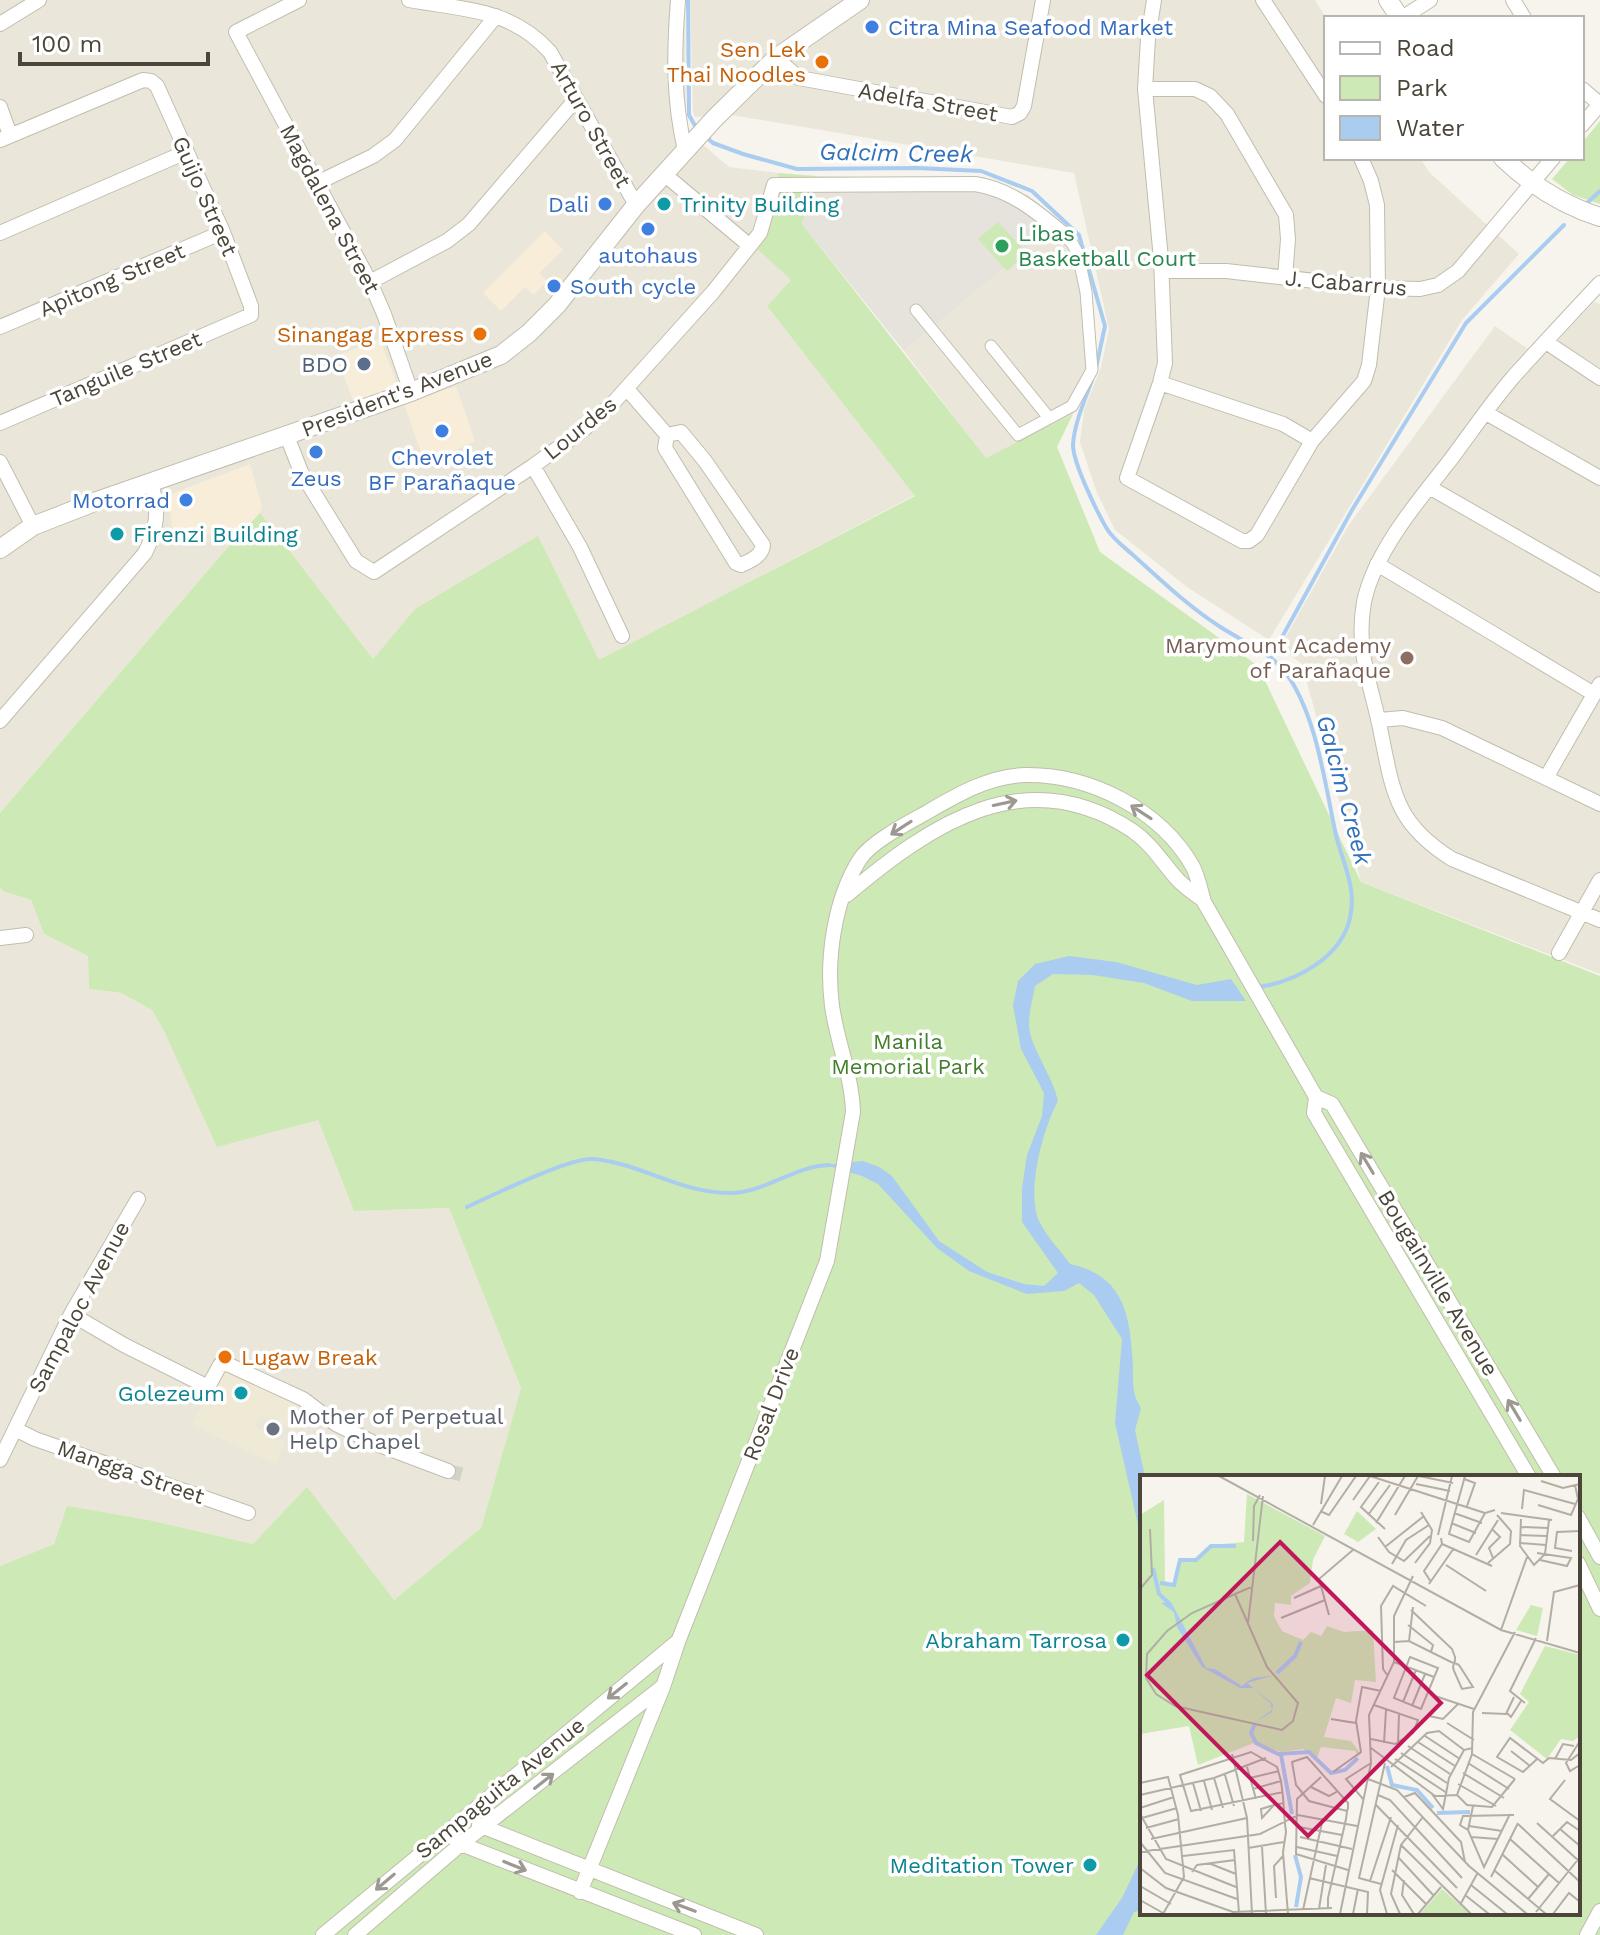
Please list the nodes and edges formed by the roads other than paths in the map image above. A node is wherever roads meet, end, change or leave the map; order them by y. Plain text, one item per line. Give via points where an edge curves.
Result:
1 (39, 0) edge
2 (299, 0) edge
3 (409, 0) edge
4 (678, 0) edge
5 (860, 0) edge
6 (1043, 0) edge
7 (1154, 0) edge
8 (1263, 0) edge
9 (1430, 0) edge
10 (496, 16) junction
11 (1404, 16) edge
12 (0, 24) edge
13 (776, 58) junction
14 (1145, 89) junction
15 (1584, 91) edge
16 (1324, 93) edge
17 (576, 99) junction
18 (1600, 104) edge
19 (0, 107) edge
20 (1584, 123) edge
21 (5, 138) edge
22 (690, 144) junction
23 (186, 152) junction
24 (1362, 160) edge
25 (1505, 160) edge
26 (1551, 160) edge
27 (664, 174) junction
28 (1532, 182) junction
29 (317, 183) junction
30 (636, 205) junction
31 (1600, 217) edge
32 (223, 232) junction
33 (1061, 232) joint
34 (0, 233) edge
35 (750, 246) junction
36 (1162, 271) junction
37 (1285, 278) junction
38 (370, 282) junction
39 (1600, 283) edge
40 (1378, 288) junction
41 (916, 310) dead end
42 (251, 315) joint
43 (0, 327) edge
44 (1546, 342) junction
45 (991, 346) dead end
46 (1600, 378) edge
47 (1160, 383) junction
48 (627, 389) junction
49 (411, 392) junction
50 (1486, 413) junction
51 (1049, 418) junction
52 (0, 423) edge
53 (667, 435) junction
54 (287, 436) junction
55 (1312, 441) junction
56 (0, 462) edge
57 (533, 466) junction
58 (1600, 478) edge
59 (151, 483) junction
60 (1429, 487) junction
61 (33, 526) junction
62 (0, 549) edge
63 (1377, 564) junction
64 (1600, 585) edge
65 (622, 636) dead end
66 (1597, 689) edge
67 (1379, 720) junction
68 (0, 721) edge
69 (1546, 778) junction
70 (1600, 804) edge
71 (860, 875) junction
72 (1600, 880) edge
73 (1204, 902) junction
74 (1582, 913) junction
75 (1600, 920) edge
76 (26, 935) dead end
77 (0, 938) edge
78 (1559, 953) dead end
79 (1316, 1097) junction
80 (138, 1199) dead end
81 (71, 1314) junction
82 (15, 1429) junction
83 (0, 1460) edge
84 (448, 1471) tunnel mouth
85 (1528, 1475) edge
86 (1553, 1475) edge
87 (248, 1513) dead end
88 (1580, 1521) edge
89 (1600, 1557) edge
90 (1580, 1567) edge
91 (1600, 1609) edge
92 (678, 1642) junction
93 (663, 1687) junction
94 (467, 1814) junction
95 (482, 1829) junction
96 (446, 1831) junction
97 (461, 1844) junction
98 (589, 1871) junction
99 (580, 1892) junction
100 (1600, 1911) edge
101 (323, 1935) edge
102 (355, 1935) edge
103 (694, 1935) edge
104 (756, 1935) edge
105 (1587, 1935) edge

1 - 12 street
2 - 29 street, Magdalena Street via 236,32
3 - 10 street, Arturo Street
4 - 22 street via 675,89
5 - 13 street, President's Avenue
6 - 13 street, Adelfa Street via 1024,106 1012,117 799,78
7 - 14 street
8 - 16 street
9 - 11 street
10 - 17 street, Arturo Street via 520,25 540,41
10 - 29 street via 395,140
13 - 22 street, President's Avenue
14 - 36 street
14 - 37 street via 1195,89 1227,114 1286,215
15 - 18 street
17 - 30 street, Arturo Street
17 - 38 street via 469,224
18 - 20 street
19 - 21 street
21 - 23 street, Guijo Street via 143,80 157,86
22 - 27 street, President's Avenue
23 - 32 street, Guijo Street
23 - 34 street
24 - 40 street via 1377,205
25 - 28 street
26 - 28 street, J. Cabarrus
27 - 30 street, President's Avenue
27 - 35 street
28 - 31 street via 1573,208
28 - 40 street, J. Cabarrus via 1458,271 1438,285
29 - 38 street, Magdalena Street
30 - 49 street, President's Avenue via 529,333 501,355
32 - 42 street, Guijo Street
32 - 43 street, Apitong Street
33 - 35 street, Lourdes via 1023,201 988,186 810,183 774,185 760,233
33 - 51 street via 1078,254 1092,370 1072,406
35 - 48 street, Lourdes
36 - 37 street, J. Cabarrus
36 - 47 street via 1165,363
37 - 40 street, J. Cabarrus
38 - 49 street, Magdalena Street
39 - 44 street
40 - 55 street via 1364,381
41 - 51 street via 1018,435
42 - 52 street, Tanguile Street
44 - 46 street
44 - 50 street
45 - 51 street
47 - 55 street via 1283,424
47 - 55 street via 1127,478 1231,537 1249,541 1257,535
48 - 53 street
48 - 57 street, Lourdes
49 - 54 street, President's Avenue
50 - 58 street
50 - 60 street
53 - 53 street via 665,448 736,563 754,558 763,545 705,461 681,432
54 - 57 street, Lourdes via 301,472 356,561 374,572
54 - 59 street, President's Avenue
56 - 61 street
57 - 65 street via 580,547
59 - 61 street, President's Avenue
59 - 68 street via 158,507 156,532 145,553
60 - 63 street
60 - 64 street
61 - 62 street, President's Avenue
63 - 66 street
63 - 67 street via 1361,635 1367,684
66 - 69 street
67 - 69 street via 1403,718 1442,728
67 - 74 street via 1396,797 1409,824 1433,847
69 - 70 street
71 -> 73 street via 975,811 1028,798 1070,801 1135,832
73 -> 71 street via 1193,868 1165,831 1117,796 1077,781 1025,775 964,791 905,825 861,858
71 - 92 street, Rosal Drive via 844,898 830,968 832,1007 853,1112 827,1261
72 - 74 street
73 - 79 street, Bougainville Avenue
74 - 75 street
74 - 78 street
76 - 77 street
79 - 85 street, Bougainville Avenue via 1314,1113
86 -> 79 street, Bougainville Avenue via 1332,1104
80 - 81 street, Sampaloc Avenue
81 - 82 street, Sampaloc Avenue
81 - 84 street via 208,1387 217,1368 227,1364 303,1399 374,1443
82 - 83 street, Sampaloc Avenue
82 - 87 street, Mangga Street
88 - 89 street
90 - 91 street
92 - 93 street, Rosal Drive
92 -> 94 street, Sampaguita Avenue
95 -> 93 street, Sampaguita Avenue
93 - 98 street, Rosal Drive
94 - 95 street
94 - 96 street, Sampaguita Avenue
95 - 97 street, Sampaguita Avenue
95 - 98 street
96 - 97 street
96 -> 101 street, Sampaguita Avenue
97 -> 99 street
97 - 102 street, Sampaguita Avenue
98 - 99 street, Rosal Drive
104 -> 98 street
99 - 103 street
100 - 105 street

